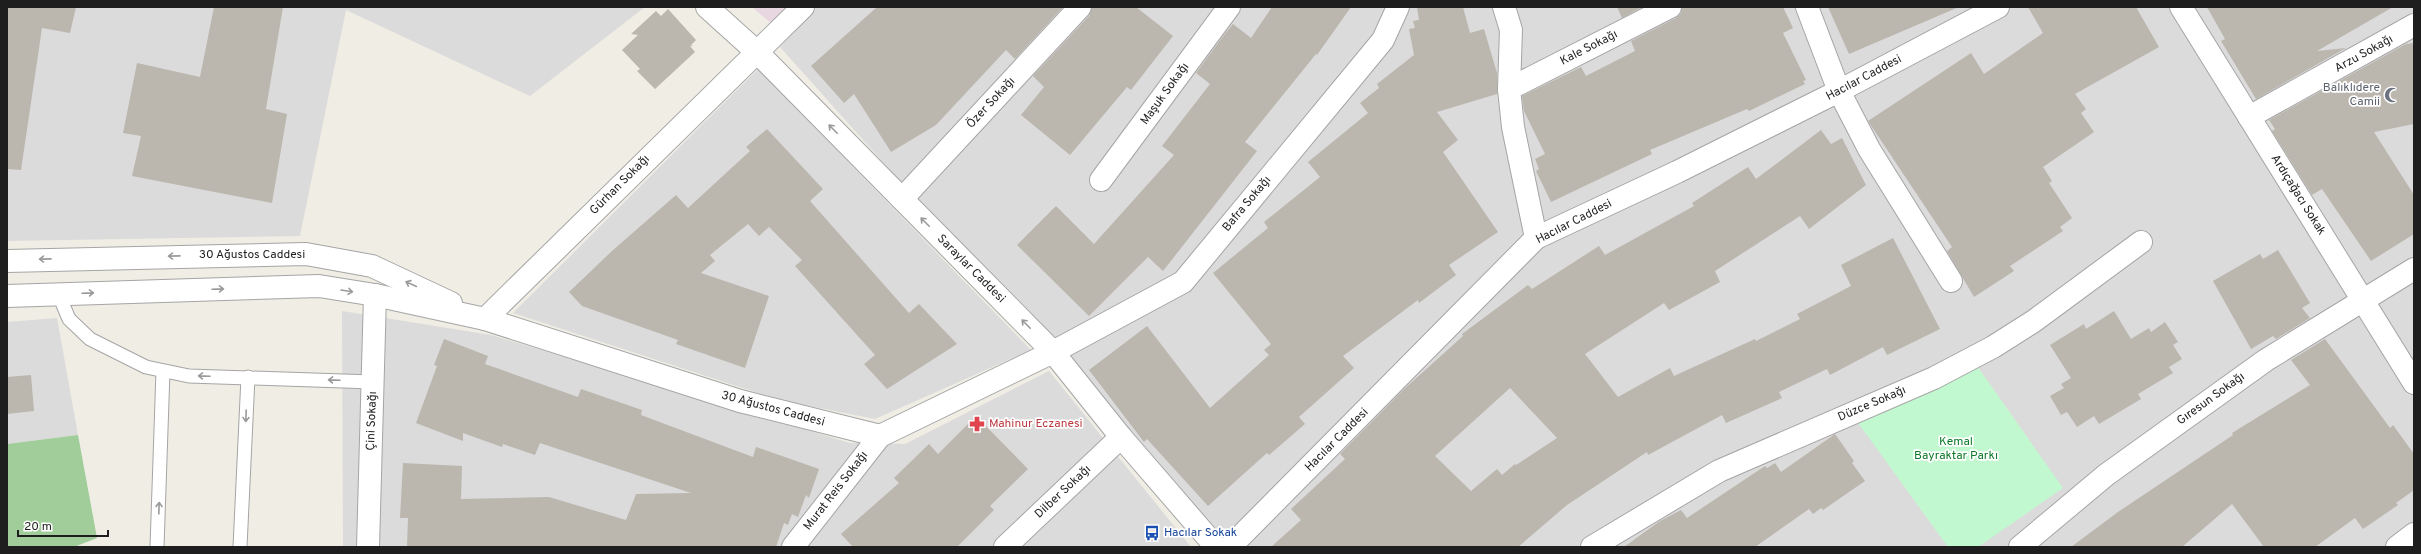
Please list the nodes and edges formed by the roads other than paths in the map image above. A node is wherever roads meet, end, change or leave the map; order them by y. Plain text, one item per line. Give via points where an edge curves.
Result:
1 (708, 7) edge
2 (803, 7) edge
3 (1080, 7) edge
4 (1228, 7) edge
5 (1398, 7) edge
6 (1504, 7) edge
7 (1670, 7) edge
8 (1807, 7) edge
9 (1998, 7) edge
10 (2181, 7) edge
11 (2414, 25) edge
12 (758, 53) junction
13 (1508, 89) junction
14 (1839, 91) junction
15 (2249, 117) junction
16 (1101, 180) dead end
17 (902, 199) junction
18 (1536, 238) junction
19 (2140, 242) dead end
20 (7, 261) edge
21 (2414, 268) edge
22 (1951, 281) dead end
23 (58, 294) junction
24 (375, 295) junction
25 (7, 296) edge
26 (2362, 299) junction
27 (484, 319) junction
28 (1053, 352) junction
29 (163, 371) junction
30 (248, 377) junction
31 (373, 382) junction
32 (2414, 383) edge
33 (880, 436) junction
34 (1121, 437) junction
35 (2414, 534) edge
36 (157, 547) edge
37 (240, 547) edge
38 (368, 547) edge
39 (793, 547) edge
40 (1005, 547) edge
41 (1216, 547) edge
42 (1230, 547) edge
43 (1592, 547) edge
44 (2020, 547) edge
45 (2397, 547) edge

1 - 12 street, Saraylar Caddesi
2 - 12 street, Gürhan Sokağı
3 - 17 street, Özer Sokağı
4 - 16 street, Maşuk Sokağı
5 - 28 street, Bafra Sokağı via 1383,40 1183,282
6 - 13 street via 1511,30
7 - 13 street, Kale Sokağı
8 - 14 street
9 - 14 street, Hacılar Caddesi
10 - 15 street, Ardıçağacı Sokak
11 - 15 street, Arzu Sokağı
17 -> 12 street, Saraylar Caddesi
12 - 27 street, Gürhan Sokağı
13 - 18 street via 1513,127
14 - 18 street, Hacılar Caddesi via 1677,172
14 - 22 street via 1869,149
15 - 26 street, Ardıçağacı Sokak
28 -> 17 street, Saraylar Caddesi
18 - 42 street, Hacılar Caddesi
19 - 43 street, Düzce Sokağı via 2034,321 1993,347 1934,378 1719,471
27 -> 20 street, 30 Ağustos Caddesi via 372,266 306,254
21 - 26 street, Gıresun Sokağı
23 -> 24 street, 30 Ağustos Caddesi via 319,286
23 - 25 street, 30 Ağustos Caddesi
23 - 29 lane via 69,318 90,339 134,362
24 - 27 street, 30 Ağustos Caddesi
24 - 31 street, Çini Sokağı
26 - 32 street, Ardıçağacı Sokak
26 - 44 street, Gıresun Sokağı via 2266,360 2125,461
27 - 33 street, 30 Ağustos Caddesi via 740,401
28 - 33 street
28 - 34 street, Saraylar Caddesi
30 -> 29 lane via 189,376
36 -> 29 lane
31 -> 30 lane
30 -> 37 lane
31 - 38 street, Çini Sokağı
33 - 39 street, Murat Reis Sokağı
34 - 40 street, Dilber Sokağı
34 - 41 street, Saraylar Caddesi
35 - 45 street

